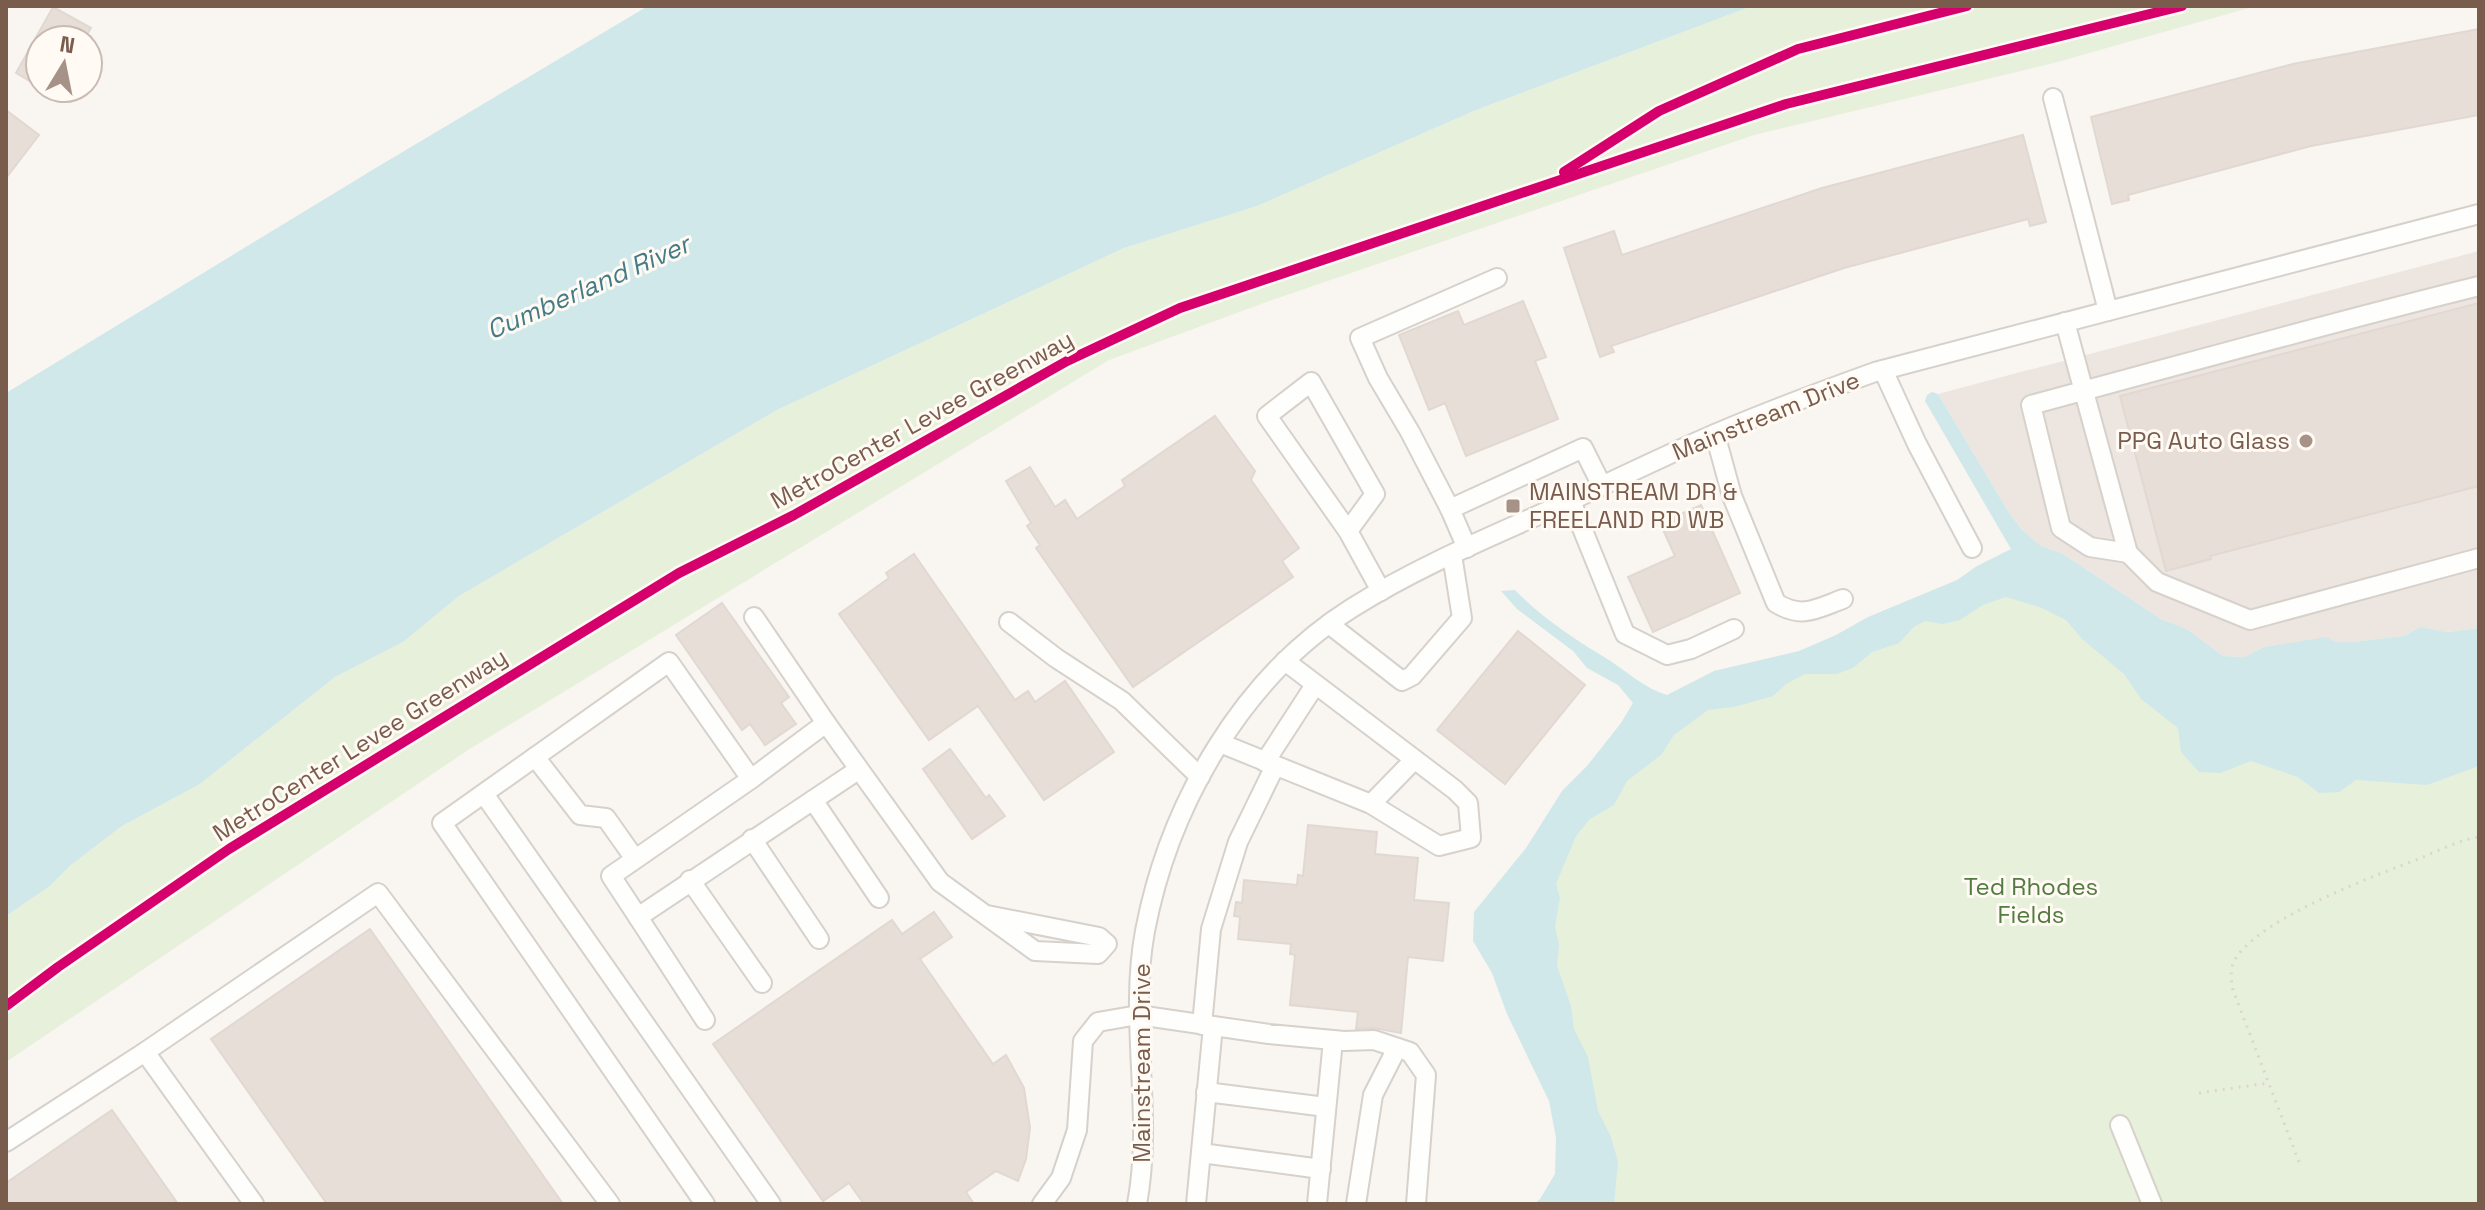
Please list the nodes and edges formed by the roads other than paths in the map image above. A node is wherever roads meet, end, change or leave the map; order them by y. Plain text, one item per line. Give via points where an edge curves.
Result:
1 (2053, 98) dead end
2 (2479, 214) edge
3 (1497, 278) dead end
4 (2479, 286) edge
5 (2108, 311) junction
6 (2065, 322) junction
7 (1883, 370) junction
8 (2084, 391) junction
9 (1715, 434) junction
10 (1602, 486) junction
11 (1571, 501) junction
12 (1450, 509) junction
13 (1348, 531) junction
14 (1972, 548) dead end
15 (1460, 552) junction
16 (2128, 553) junction
17 (2479, 558) edge
18 (1381, 591) junction
19 (1843, 599) dead end
20 (754, 617) dead end
21 (1009, 622) dead end
22 (1329, 624) junction
23 (1734, 629) dead end
24 (1285, 661) junction
25 (1315, 685) junction
26 (826, 723) junction
27 (1220, 743) junction
28 (535, 757) junction
29 (1414, 760) junction
30 (1270, 764) junction
31 (858, 770) junction
32 (1200, 777) junction
33 (751, 779) junction
34 (484, 794) junction
35 (813, 800) junction
36 (1371, 804) junction
37 (752, 839) junction
38 (635, 859) junction
39 (690, 880) junction
40 (879, 898) dead end
41 (987, 915) junction
42 (638, 917) junction
43 (819, 939) dead end
44 (1107, 944) junction
45 (1143, 949) junction
46 (762, 983) dead end
47 (1138, 1015) junction
48 (705, 1020) dead end
49 (1207, 1025) junction
50 (1333, 1040) junction
51 (1397, 1048) junction
52 (145, 1052) junction
53 (1206, 1092) junction
54 (1326, 1107) junction
55 (2120, 1125) dead end
56 (6, 1142) edge
57 (1201, 1153) junction
58 (1321, 1169) junction
59 (254, 1204) edge
60 (610, 1204) edge
61 (705, 1204) edge
62 (771, 1204) edge
63 (1042, 1204) edge
64 (1137, 1204) edge
65 (1196, 1204) edge
66 (1317, 1204) edge
67 (1356, 1204) edge
68 (1416, 1204) edge
69 (2152, 1204) edge

1 - 5 street
2 - 5 street, Mainstream Drive
3 - 12 street via 1360,338
4 - 8 street
5 - 6 street, Mainstream Drive
6 - 7 street, Mainstream Drive
6 - 8 street
7 - 9 street, Mainstream Drive
7 - 14 street
8 - 16 street
8 - 16 street via 2031,405 2061,528 2090,547
9 - 10 street, Mainstream Drive
9 - 19 street via 1732,496 1776,603 1792,613
10 - 11 street, Mainstream Drive
10 - 12 street via 1583,448
11 - 15 street, Mainstream Drive
11 - 23 street via 1625,634 1667,655
12 - 15 street
13 - 13 street via 1375,494 1311,382 1267,416
13 - 18 street
15 - 18 street, Mainstream Drive
15 - 22 street via 1462,618 1412,676 1402,681
16 - 17 street via 2157,582 2250,620
18 - 22 street, Mainstream Drive
20 - 26 street
21 - 32 street via 1122,701
22 - 24 street, Mainstream Drive
24 - 25 street
24 - 27 street, Mainstream Drive
25 - 29 street
25 - 30 street
26 - 31 street
26 - 33 street
27 - 30 street
27 - 32 street, Mainstream Drive
28 - 33 street via 669,662
28 - 34 street
28 - 38 street via 580,815 606,818
29 - 36 street
29 - 36 street via 1468,803 1471,838 1439,846
30 - 36 street
30 - 49 street via 1211,929
31 - 35 street
31 - 41 street via 940,882
32 - 45 street, Mainstream Drive via 1169,844
33 - 38 street
34 - 61 street via 442,823
34 - 62 street
35 - 37 street
35 - 40 street
37 - 39 street
37 - 43 street
38 - 42 street via 611,876
39 - 42 street
39 - 46 street
41 - 44 street via 1099,937
41 - 44 street via 1035,951 1098,954
42 - 48 street
44 - 45 street
45 - 47 street, Mainstream Drive
47 - 49 street
47 - 63 street via 1098,1022 1083,1041 1077,1130 1061,1178
47 - 64 street, Mainstream Drive via 1144,1141
49 - 50 street
49 - 53 street
50 - 51 street via 1374,1040
50 - 54 street
51 - 67 street via 1373,1095
51 - 68 street via 1410,1052 1426,1075
52 - 56 street
52 - 59 street
52 - 60 street via 378,893
53 - 54 street
53 - 57 street
54 - 58 street
55 - 69 street
57 - 58 street
57 - 65 street
58 - 66 street

